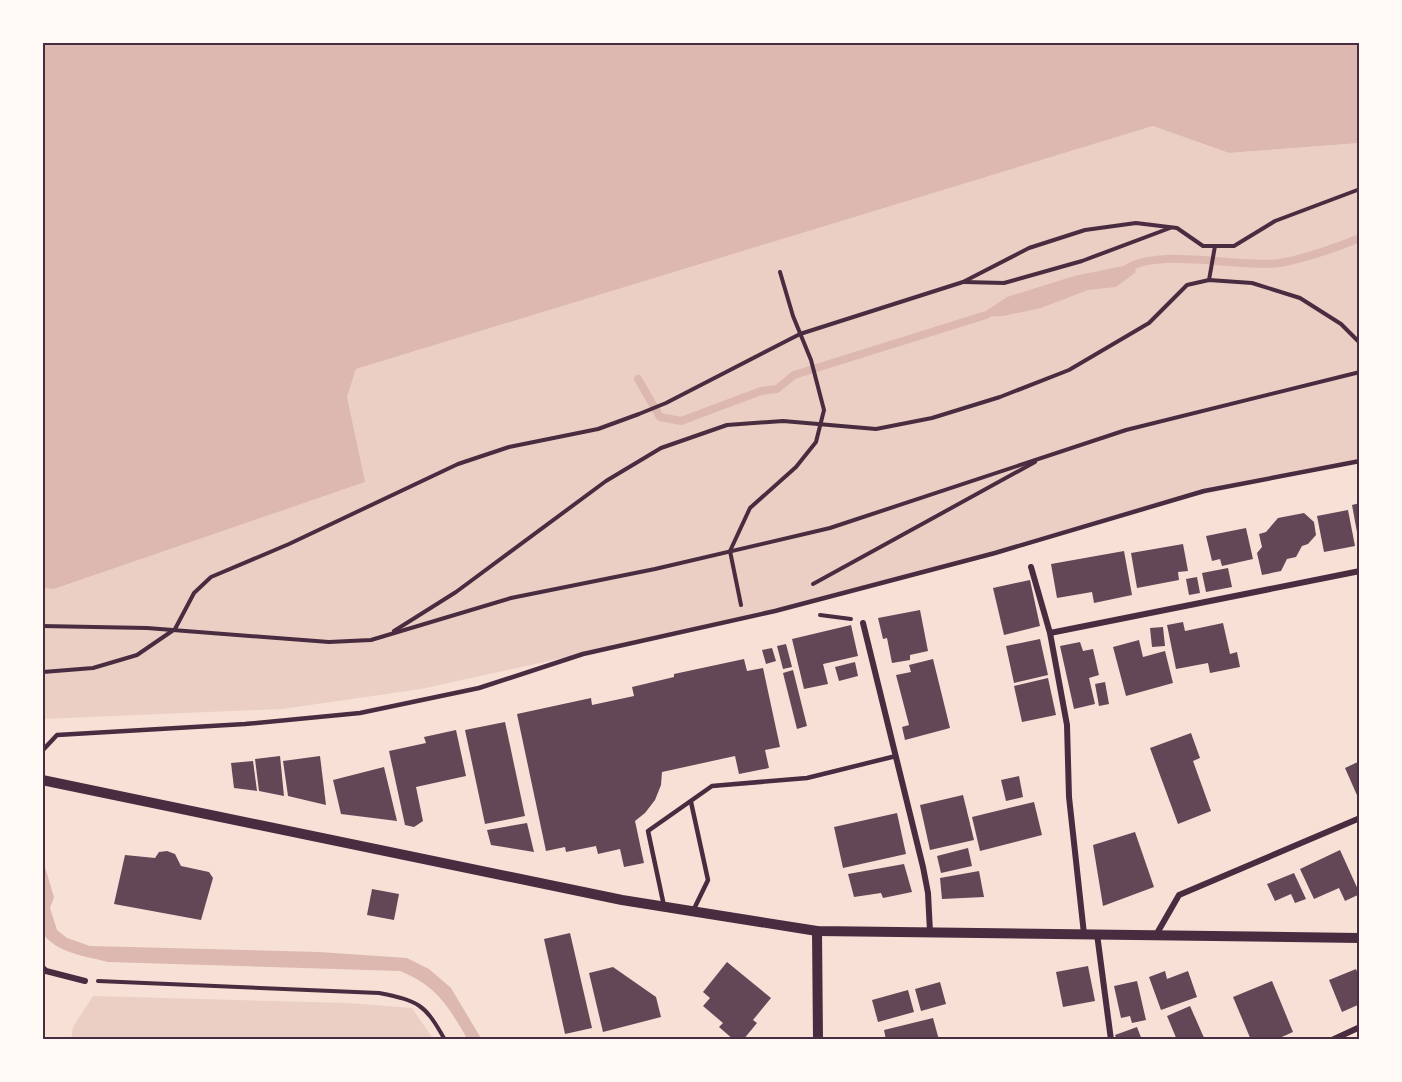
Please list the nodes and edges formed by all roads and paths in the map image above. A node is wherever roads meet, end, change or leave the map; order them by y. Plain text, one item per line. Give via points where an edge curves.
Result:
1 (1360, 189) edge
2 (1171, 228) junction
3 (1215, 246) junction
4 (780, 272) dead end
5 (1209, 280) junction
6 (963, 282) junction
7 (800, 334) junction
8 (1360, 343) edge
9 (1360, 372) edge
10 (821, 424) junction
11 (1043, 457) junction
12 (1360, 461) edge
13 (730, 551) junction
14 (1031, 567) dead end
15 (1360, 571) edge
16 (807, 588) dead end
17 (744, 618) junction
18 (863, 623) dead end
19 (42, 626) edge
20 (175, 629) junction
21 (1050, 633) junction
22 (388, 635) junction
23 (43, 672) edge
24 (42, 751) edge
25 (896, 756) junction
26 (42, 780) edge
27 (691, 802) junction
28 (1360, 818) edge
29 (665, 907) junction
30 (693, 912) junction
31 (818, 931) junction
32 (930, 932) junction
33 (1084, 934) junction
34 (1097, 934) junction
35 (1156, 935) junction
36 (1360, 938) edge
37 (42, 967) edge
38 (85, 981) joint
39 (1360, 1027) edge
40 (445, 1040) edge
41 (818, 1040) edge
42 (1111, 1040) edge
43 (1332, 1040) edge

1 - 3 path via 1275,221 1234,246
2 - 3 path via 1203,246
2 - 6 path via 1082,261 1004,283
2 - 6 path via 1136,223 1085,230 1029,248
3 - 5 path
4 - 7 path
5 - 8 path via 1252,283 1300,298 1341,324
5 - 10 path via 1187,285 1149,323 1069,370 1000,397 932,418 876,429
6 - 7 path
7 - 10 path via 824,410
7 - 20 path via 666,404 598,429 509,447 458,464 211,577 194,593
9 - 11 path via 1126,430
10 - 13 path via 816,442 796,467 750,508
10 - 22 path via 783,420 727,424 662,448 606,481 456,592
11 - 13 path via 830,528
11 - 16 path
12 - 17 lane via 1204,491 995,553
13 - 17 path
13 - 22 path via 511,598
14 - 21 street
15 - 21 street
17 - 24 lane via 583,654 479,688 360,713 57,735
18 - 25 street
19 - 20 path
20 - 22 path via 329,642
20 - 23 path via 137,654 93,668
21 - 33 street via 1067,725 1069,797
25 - 27 lane via 807,778 712,786
25 - 32 street via 923,867
26 - 29 street
27 - 29 lane via 648,831
27 - 30 lane via 708,880
28 - 35 street via 1179,895
29 - 30 street
30 - 31 street
31 - 32 street
31 - 41 street
32 - 33 street
33 - 34 street
34 - 35 street
34 - 42 street
35 - 36 street
37 - 38 street
38 - 40 path via 379,993 412,1000 431,1014
39 - 43 street

